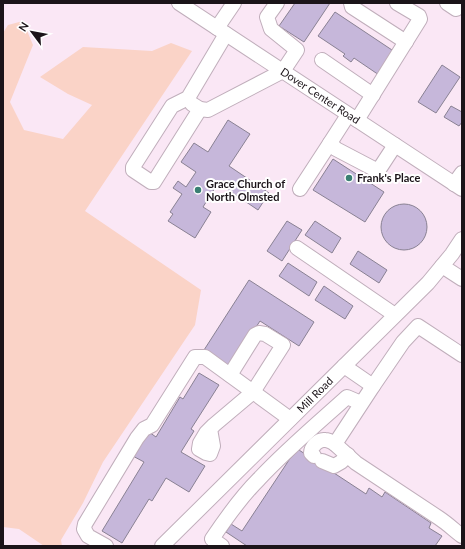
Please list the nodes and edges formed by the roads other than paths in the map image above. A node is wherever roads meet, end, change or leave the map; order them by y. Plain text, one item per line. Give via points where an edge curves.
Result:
1 (179, 3) edge
2 (234, 3) edge
3 (277, 3) edge
4 (351, 3) edge
5 (397, 3) edge
6 (221, 31) junction
7 (406, 42) junction
8 (322, 60) dead end
9 (283, 71) junction
10 (373, 95) junction
11 (188, 98) junction
12 (200, 109) junction
13 (353, 117) junction
14 (330, 143) junction
15 (395, 145) junction
16 (462, 173) edge
17 (458, 187) edge
18 (300, 189) dead end
19 (460, 247) edge
20 (297, 248) dead end
21 (442, 266) junction
22 (462, 279) edge
23 (395, 315) junction
24 (462, 355) edge
25 (344, 366) junction
26 (230, 375) junction
27 (373, 386) junction
28 (253, 392) junction
29 (361, 403) junction
30 (290, 419) junction
31 (210, 429) dead end
32 (335, 444) junction
33 (348, 455) junction
34 (462, 536) edge
35 (106, 546) edge
36 (162, 546) edge
37 (222, 546) edge

1 - 6 street, Dover Center Road
2 - 6 street
3 - 9 street via 266,17 270,30 297,50
4 - 7 street via 352,7
5 - 7 street via 420,19
6 - 9 street, Dover Center Road
6 - 11 street
7 - 10 street
8 - 10 street
9 - 12 street via 217,106 208,110
9 - 13 street, Dover Center Road
10 - 13 street
11 - 12 street
11 - 12 street via 172,106 133,170 154,182
13 - 14 street
13 - 15 street, Dover Center Road
14 - 15 street via 336,149 378,170
14 - 18 street
15 - 17 street, Dover Center Road
16 - 17 street
19 - 21 street, Mill Road
20 - 23 street
21 - 22 street
21 - 23 street, Mill Road
23 - 25 street, Mill Road
24 - 27 street via 418,326 403,342
25 - 27 street
25 - 30 street, Mill Road
26 - 28 street
26 - 28 street via 259,333 283,345
26 - 35 street via 205,357 195,357 152,425 144,429 137,438 85,524 84,529 88,536
27 - 29 street
28 - 30 street
28 - 31 street
29 - 32 street
29 - 37 street via 347,398 259,478 212,539
30 - 36 street, Mill Road
32 - 33 street
32 - 33 street via 324,439 310,451 334,466
33 - 34 street

